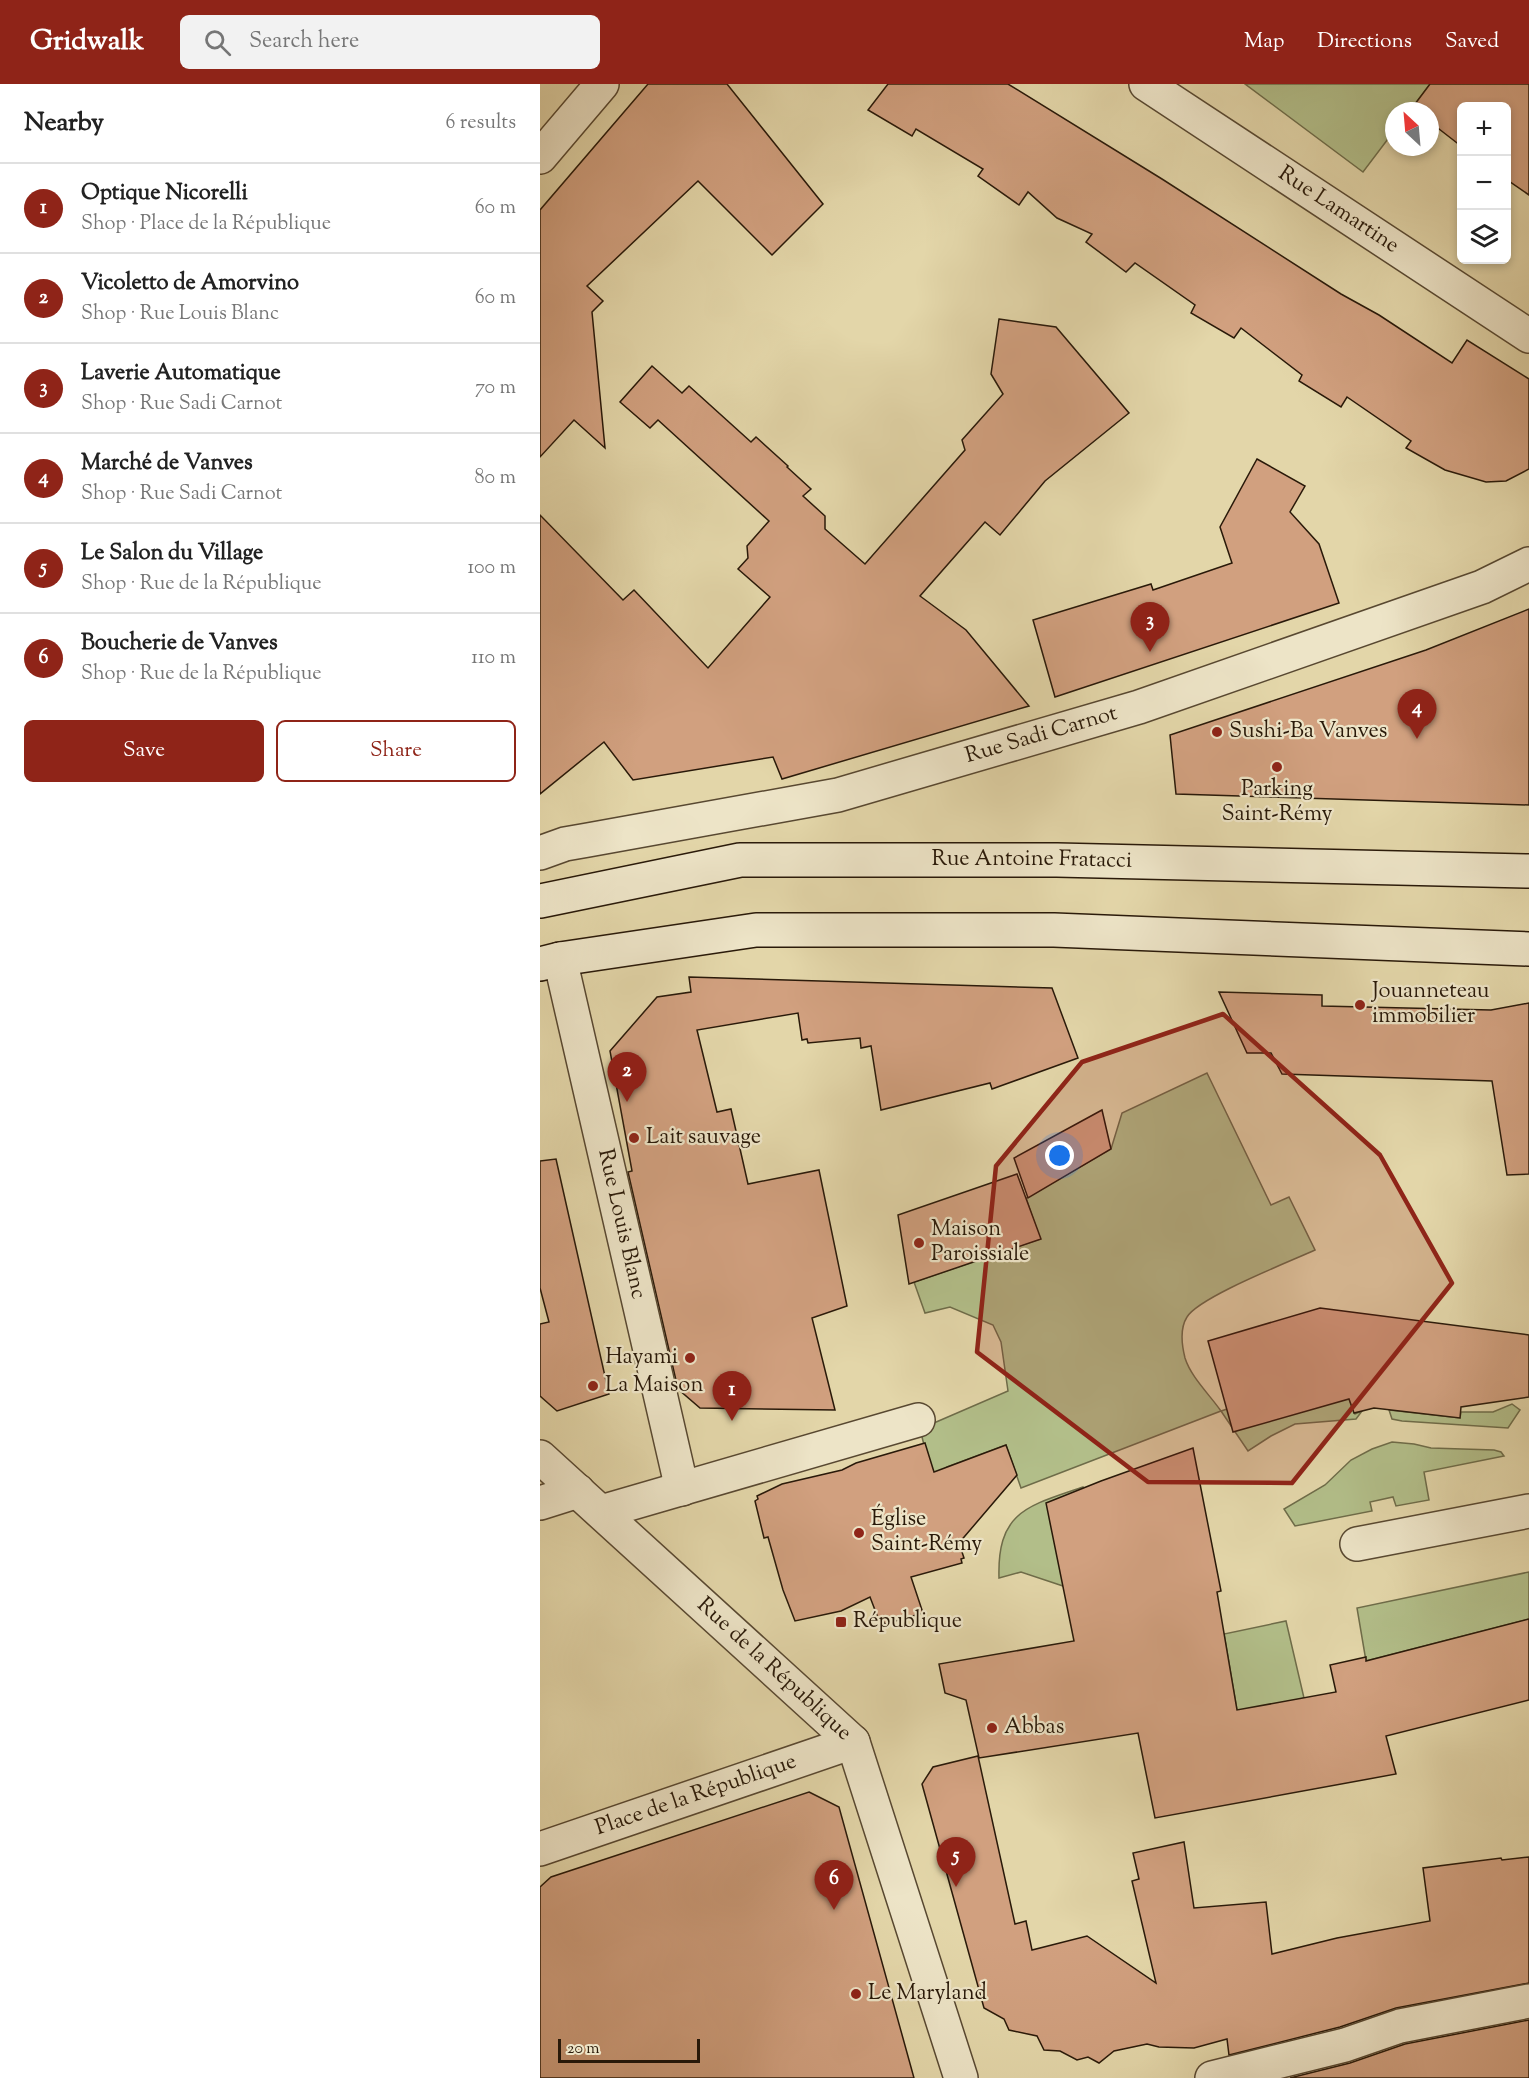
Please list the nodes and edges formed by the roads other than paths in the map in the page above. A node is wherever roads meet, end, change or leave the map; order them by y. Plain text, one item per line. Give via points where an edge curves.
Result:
1 (602, 84) edge
2 (1146, 84) edge
3 (540, 157) edge
4 (1529, 336) edge
5 (1529, 564) edge
6 (540, 853) edge
7 (1529, 871) edge
8 (540, 901) edge
9 (1529, 949) edge
10 (550, 961) edge
11 (918, 1420) dead end
12 (540, 1458) edge
13 (682, 1488) junction
14 (589, 1501) junction
15 (540, 1503) edge
16 (1529, 1511) edge
17 (1357, 1544) dead end
18 (853, 1742) junction
19 (540, 1849) edge
20 (1529, 2001) edge
21 (961, 2078) edge
22 (1212, 2078) edge

1 - 3 street
2 - 4 street, Rue Lamartine
5 - 6 street, Rue Sadi Carnot via 1482,587 1139,707 967,758 838,795 566,844
7 - 8 street, Rue Antoine Fratacci via 1057,860 740,860
9 - 10 street via 1054,930 756,930
10 - 13 street, Rue Louis Blanc
11 - 13 street
12 - 14 street, Rue de la République
13 - 14 street
14 - 15 street
14 - 18 street, Rue de la République
16 - 17 street
18 - 19 street, Place de la République
18 - 21 street, Rue de la République
20 - 22 street via 1400,2026 1345,2045

